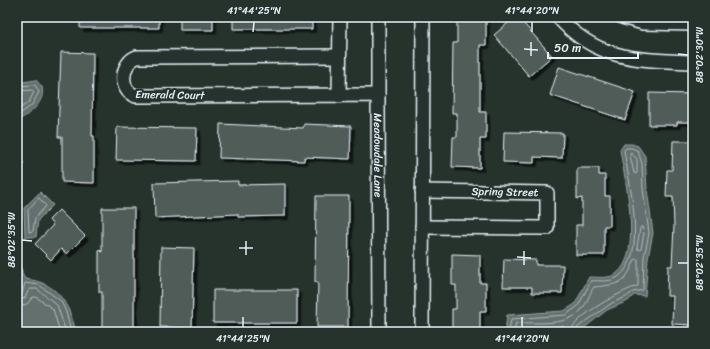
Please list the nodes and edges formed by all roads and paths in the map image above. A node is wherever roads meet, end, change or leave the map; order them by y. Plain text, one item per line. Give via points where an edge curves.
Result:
1 (340, 17) edge
2 (378, 17) edge
3 (423, 17) edge
4 (558, 17) edge
5 (622, 17) edge
6 (693, 24) edge
7 (339, 56) junction
8 (693, 62) edge
9 (378, 95) junction
10 (339, 96) junction
11 (422, 191) junction
12 (422, 228) junction
13 (379, 332) edge
14 (422, 332) edge

1 - 7 street
2 - 9 street, Meadowdale Lane
3 - 11 street
4 - 8 street via 576,35 590,44 623,57
5 - 6 street via 643,23
7 - 10 street
7 - 10 street, Emerald Court via 137,57 125,66 125,86 129,93 136,96
9 - 10 street
9 - 13 street, Meadowdale Lane
11 - 12 street
11 - 12 street, Spring Street via 548,193 547,228
12 - 14 street

